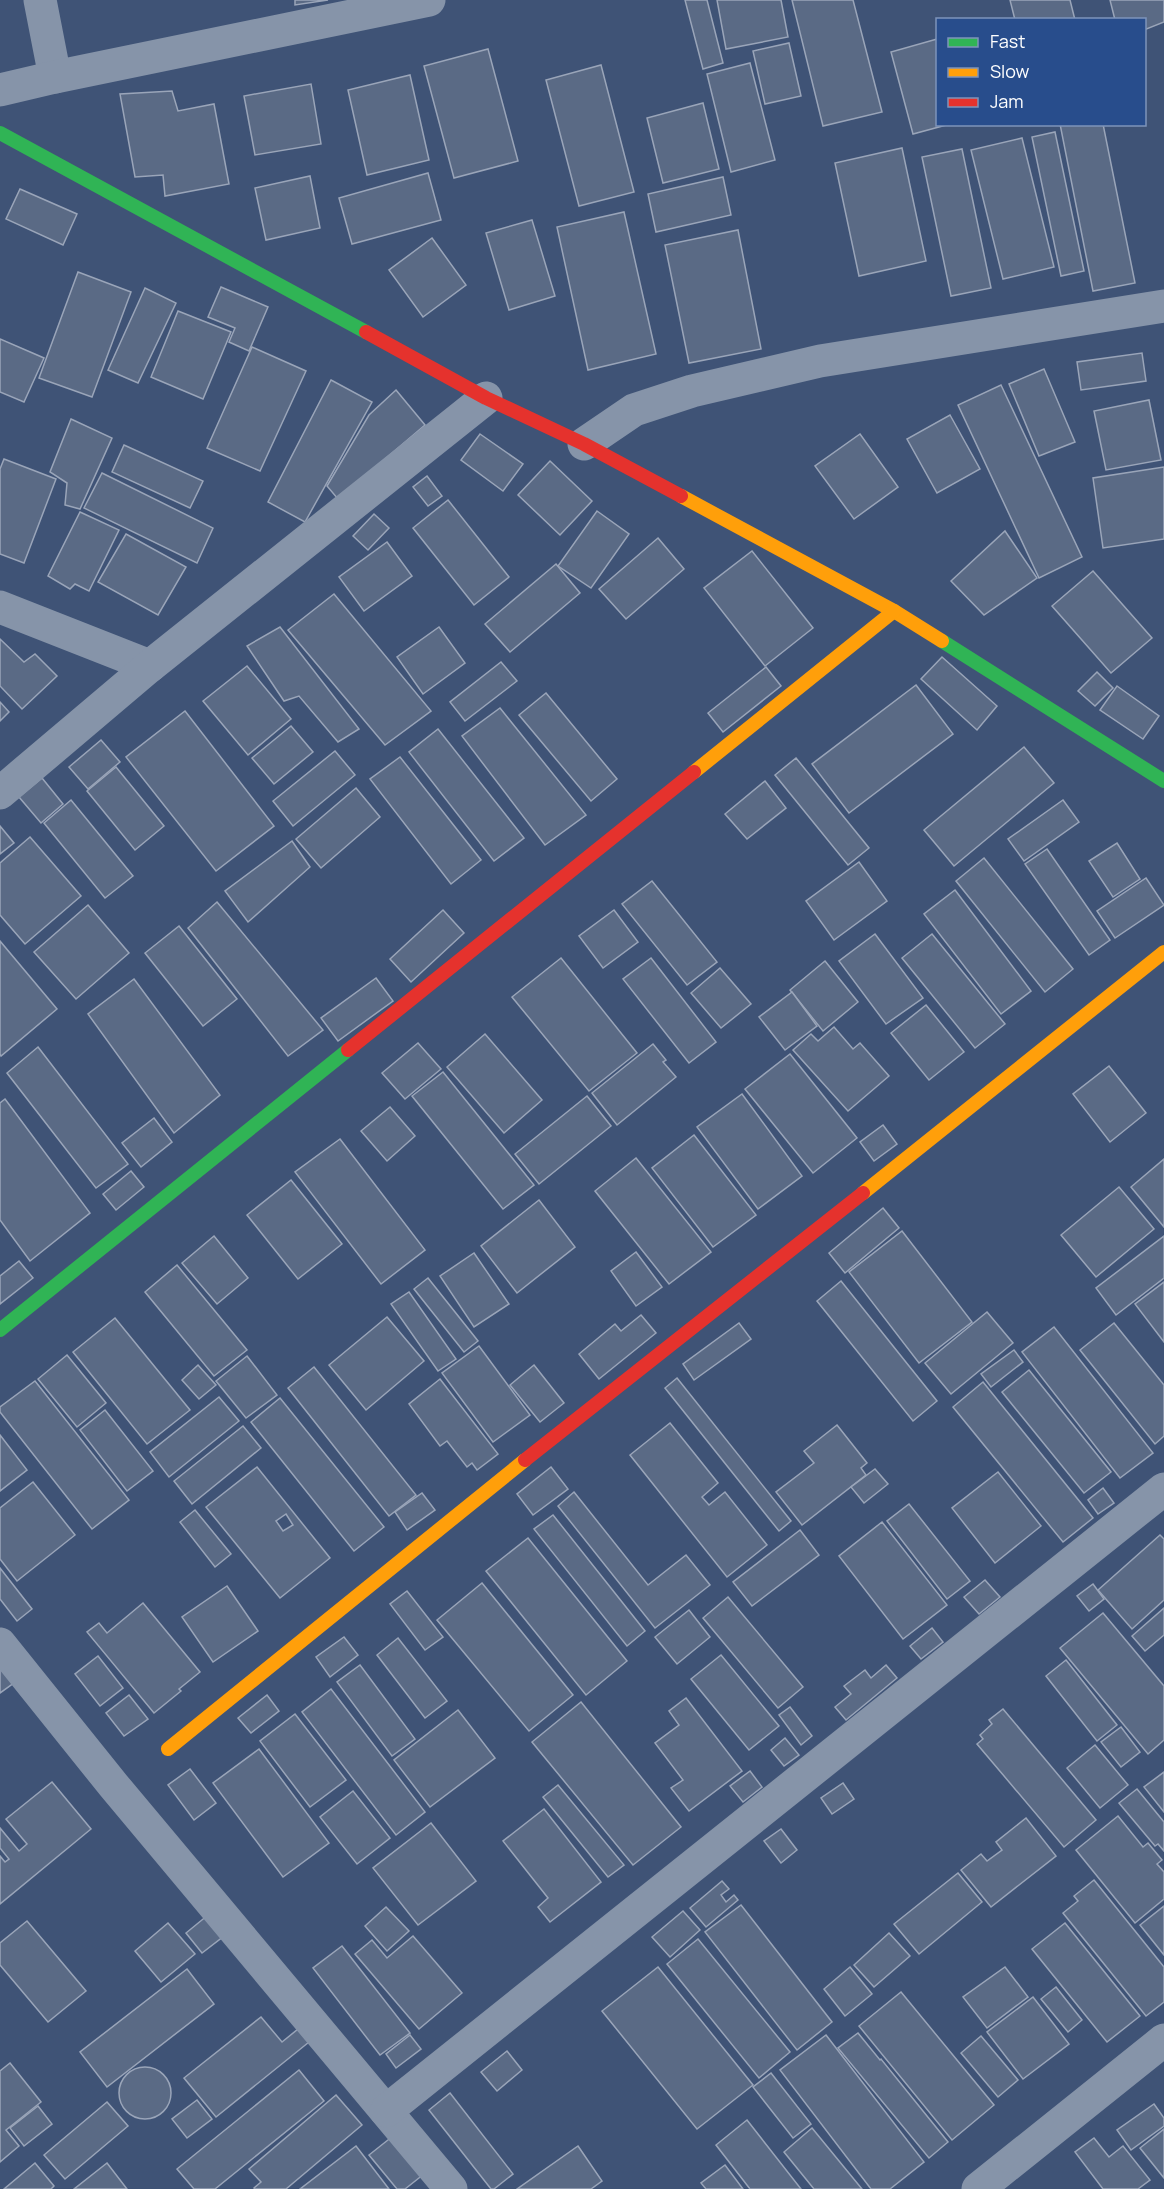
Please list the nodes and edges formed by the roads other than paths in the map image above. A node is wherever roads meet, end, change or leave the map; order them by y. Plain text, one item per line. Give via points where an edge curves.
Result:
1 (40, 0) edge
2 (429, 0) edge
3 (55, 76) junction
4 (0, 90) edge
5 (0, 133) edge
6 (1164, 306) edge
7 (486, 398) junction
8 (584, 444) junction
9 (0, 607) edge
10 (894, 611) junction
11 (150, 666) junction
12 (1164, 781) edge
13 (0, 793) edge
14 (1164, 952) edge
15 (0, 1329) edge
16 (1164, 1489) edge
17 (0, 1644) edge
18 (168, 1749) dead end
19 (1164, 2040) edge
20 (386, 2111) junction
21 (451, 2189) edge
22 (978, 2189) edge

1 - 3 street
2 - 3 street
3 - 4 street
5 - 7 street
6 - 8 street via 820,361 692,391 634,410
7 - 8 street
7 - 11 street
8 - 10 street
9 - 11 street
10 - 12 street
10 - 15 street
11 - 13 street
14 - 18 street
16 - 20 street
17 - 20 street
19 - 22 street
20 - 21 street

